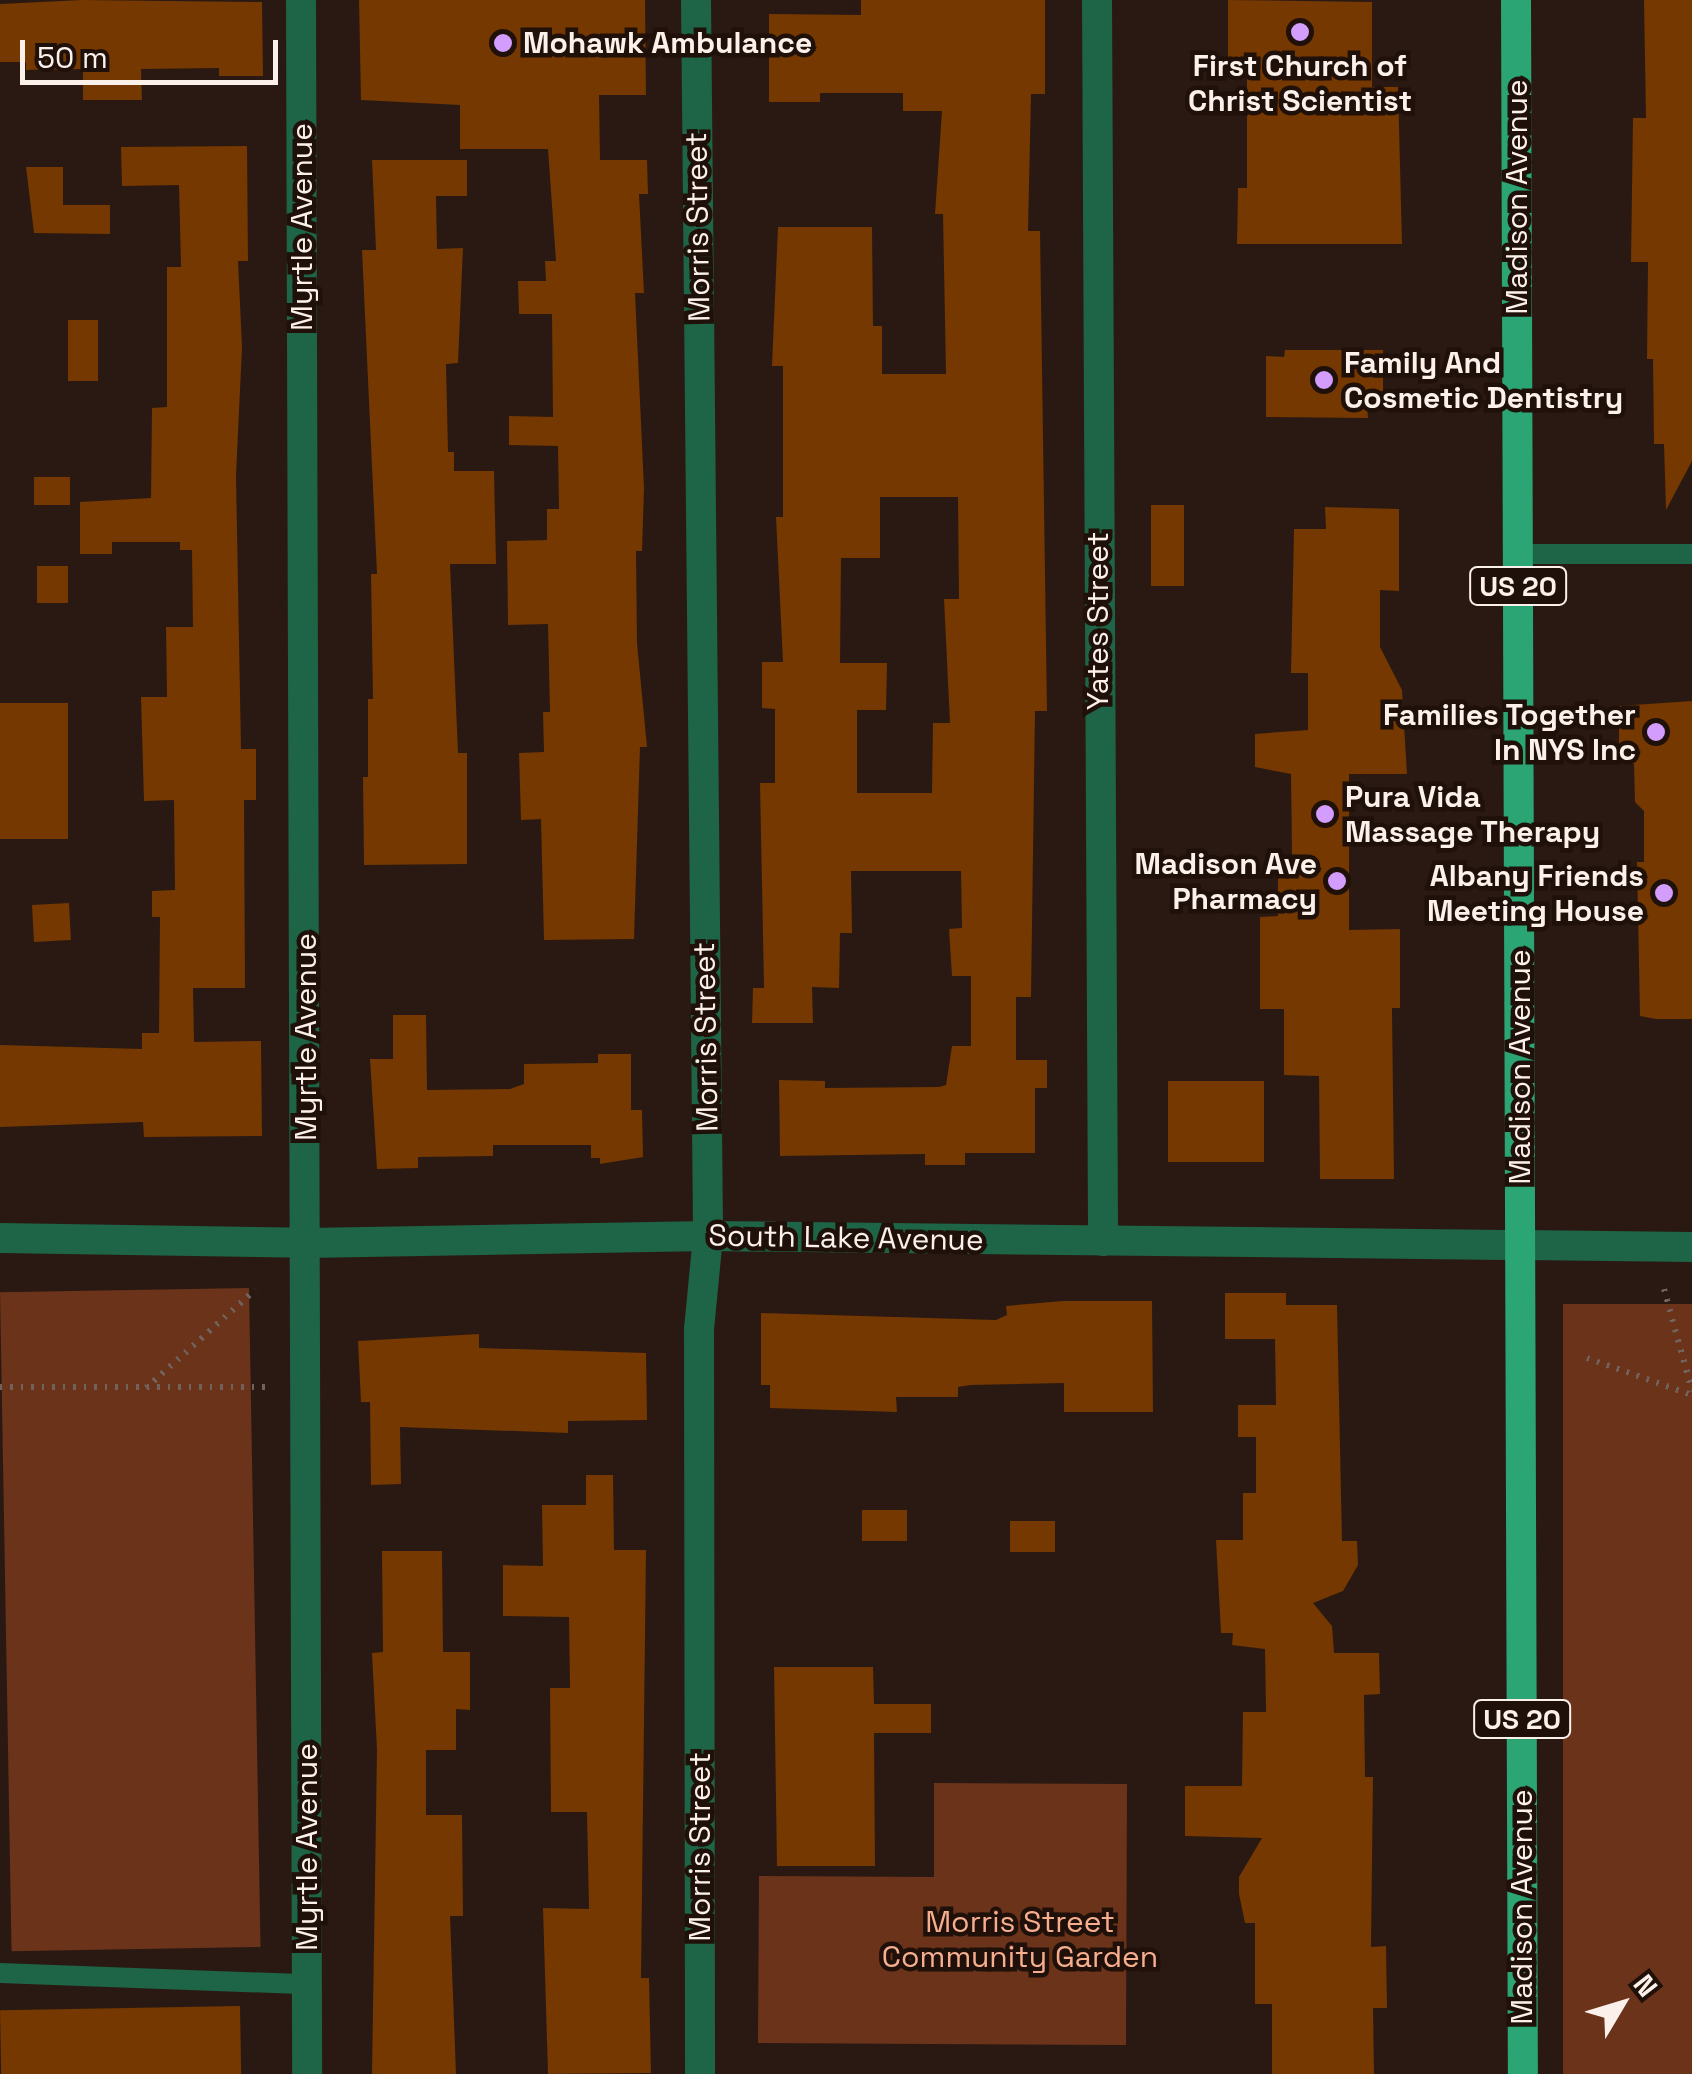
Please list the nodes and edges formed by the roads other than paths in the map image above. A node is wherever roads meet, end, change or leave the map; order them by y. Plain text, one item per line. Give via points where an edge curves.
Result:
1 (301, 0) edge
2 (696, 0) edge
3 (1098, 0) edge
4 (1516, 0) edge
5 (1518, 554) junction
6 (1692, 554) edge
7 (708, 1236) junction
8 (0, 1238) edge
9 (1103, 1241) junction
10 (307, 1244) junction
11 (1520, 1246) junction
12 (1692, 1247) edge
13 (0, 1973) edge
14 (306, 1984) junction
15 (306, 2074) edge
16 (700, 2074) edge
17 (1522, 2074) edge

1 - 10 street, Myrtle Avenue
2 - 7 street, Morris Street
3 - 9 street, Yates Street
4 - 5 main road, Madison Avenue / US 20
5 - 6 lane
5 - 11 main road, Madison Avenue / US 20
7 - 9 street, South Lake Avenue
7 - 10 street, South Lake Avenue
7 - 16 street, Morris Street via 700,1328
8 - 10 street, South Lake Avenue
9 - 11 street, South Lake Avenue
10 - 14 street, Myrtle Avenue
11 - 12 street, South Lake Avenue
11 - 17 main road, Madison Avenue / US 20
13 - 14 lane
14 - 15 street, Myrtle Avenue

